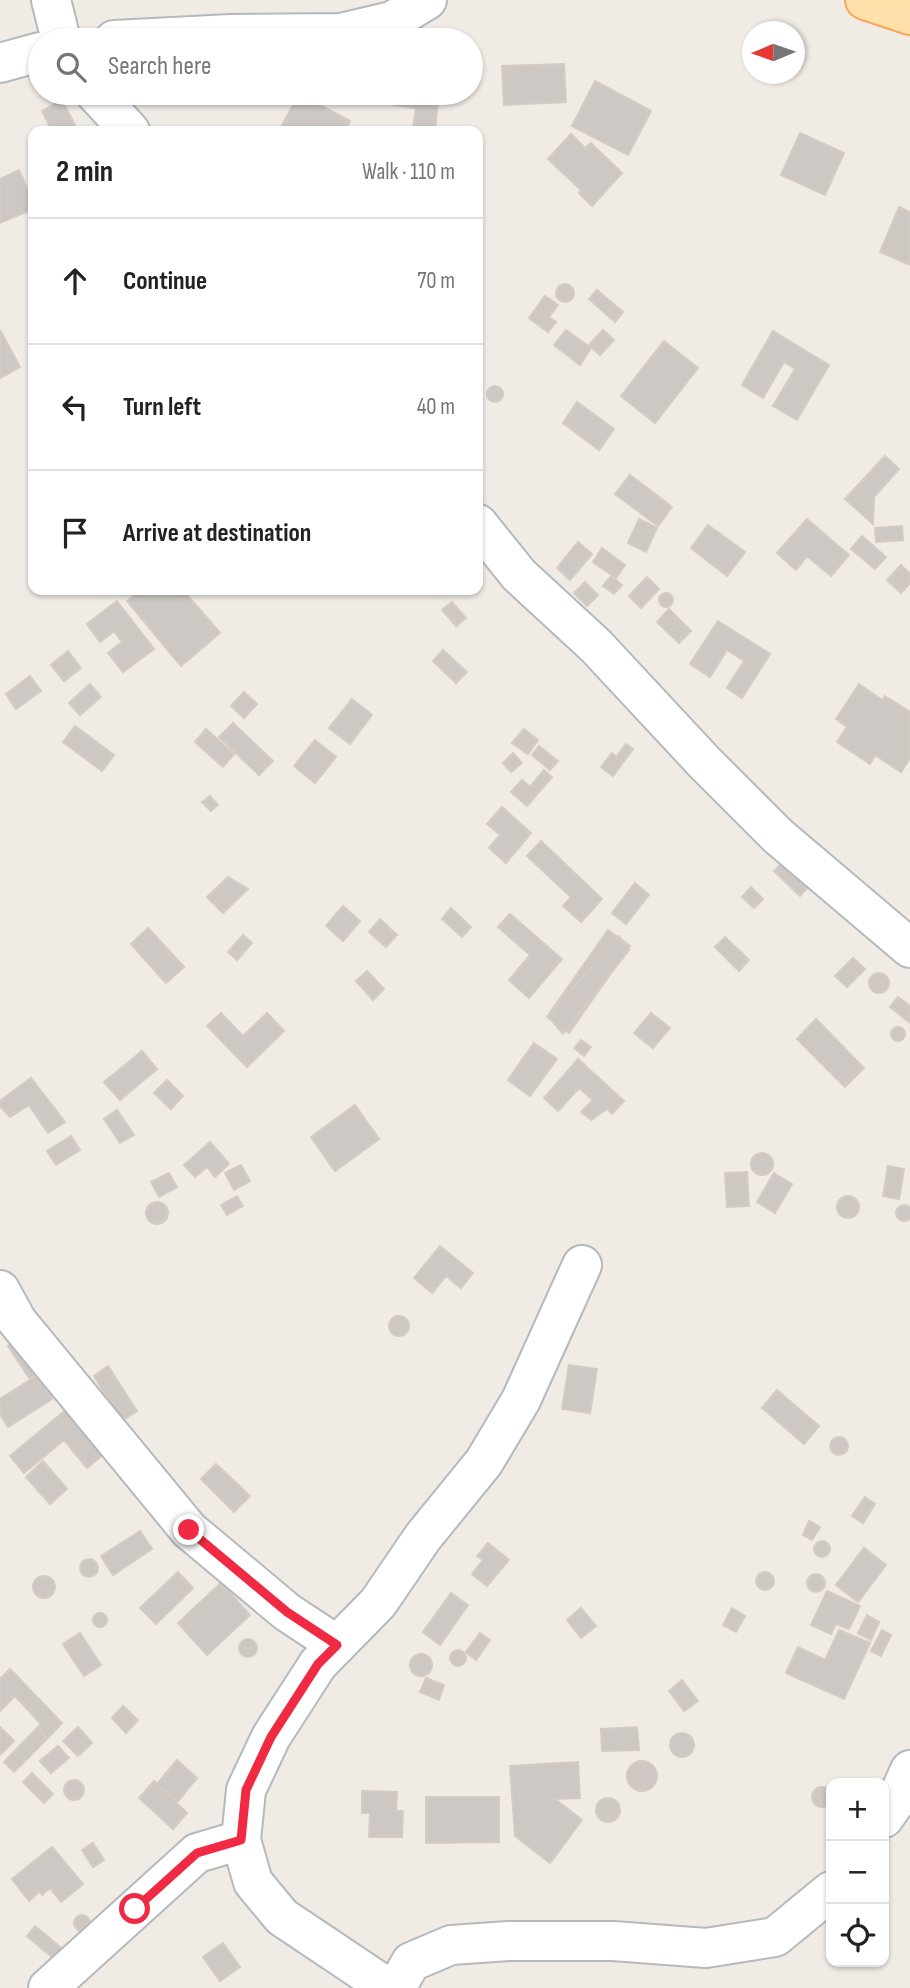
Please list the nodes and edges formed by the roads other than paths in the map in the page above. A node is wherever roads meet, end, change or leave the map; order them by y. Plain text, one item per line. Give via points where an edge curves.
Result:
1 (51, 0) edge
2 (427, 0) edge
3 (58, 28) edge
4 (362, 28) edge
5 (28, 55) edge
6 (0, 63) edge
7 (106, 105) edge
8 (125, 126) edge
9 (483, 530) edge
10 (910, 948) edge
11 (582, 1265) dead end
12 (0, 1290) edge
13 (337, 1645) junction
14 (910, 1770) edge
15 (889, 1811) edge
16 (241, 1840) junction
17 (826, 1895) edge
18 (48, 1988) edge
19 (388, 1988) edge
20 (396, 1988) edge

1 - 3 street
2 - 4 street via 392,21
5 - 6 street
7 - 8 street
9 - 10 street via 519,576 596,646 778,836
11 - 13 street via 521,1401 484,1462 377,1603
12 - 13 street via 17,1321 189,1530 287,1612
13 - 16 street via 318,1664 271,1737 246,1790
14 - 15 street
16 - 18 street via 197,1853
16 - 19 street via 253,1882 282,1917
17 - 20 street via 775,1937 706,1948 614,1941 451,1945 411,1962

